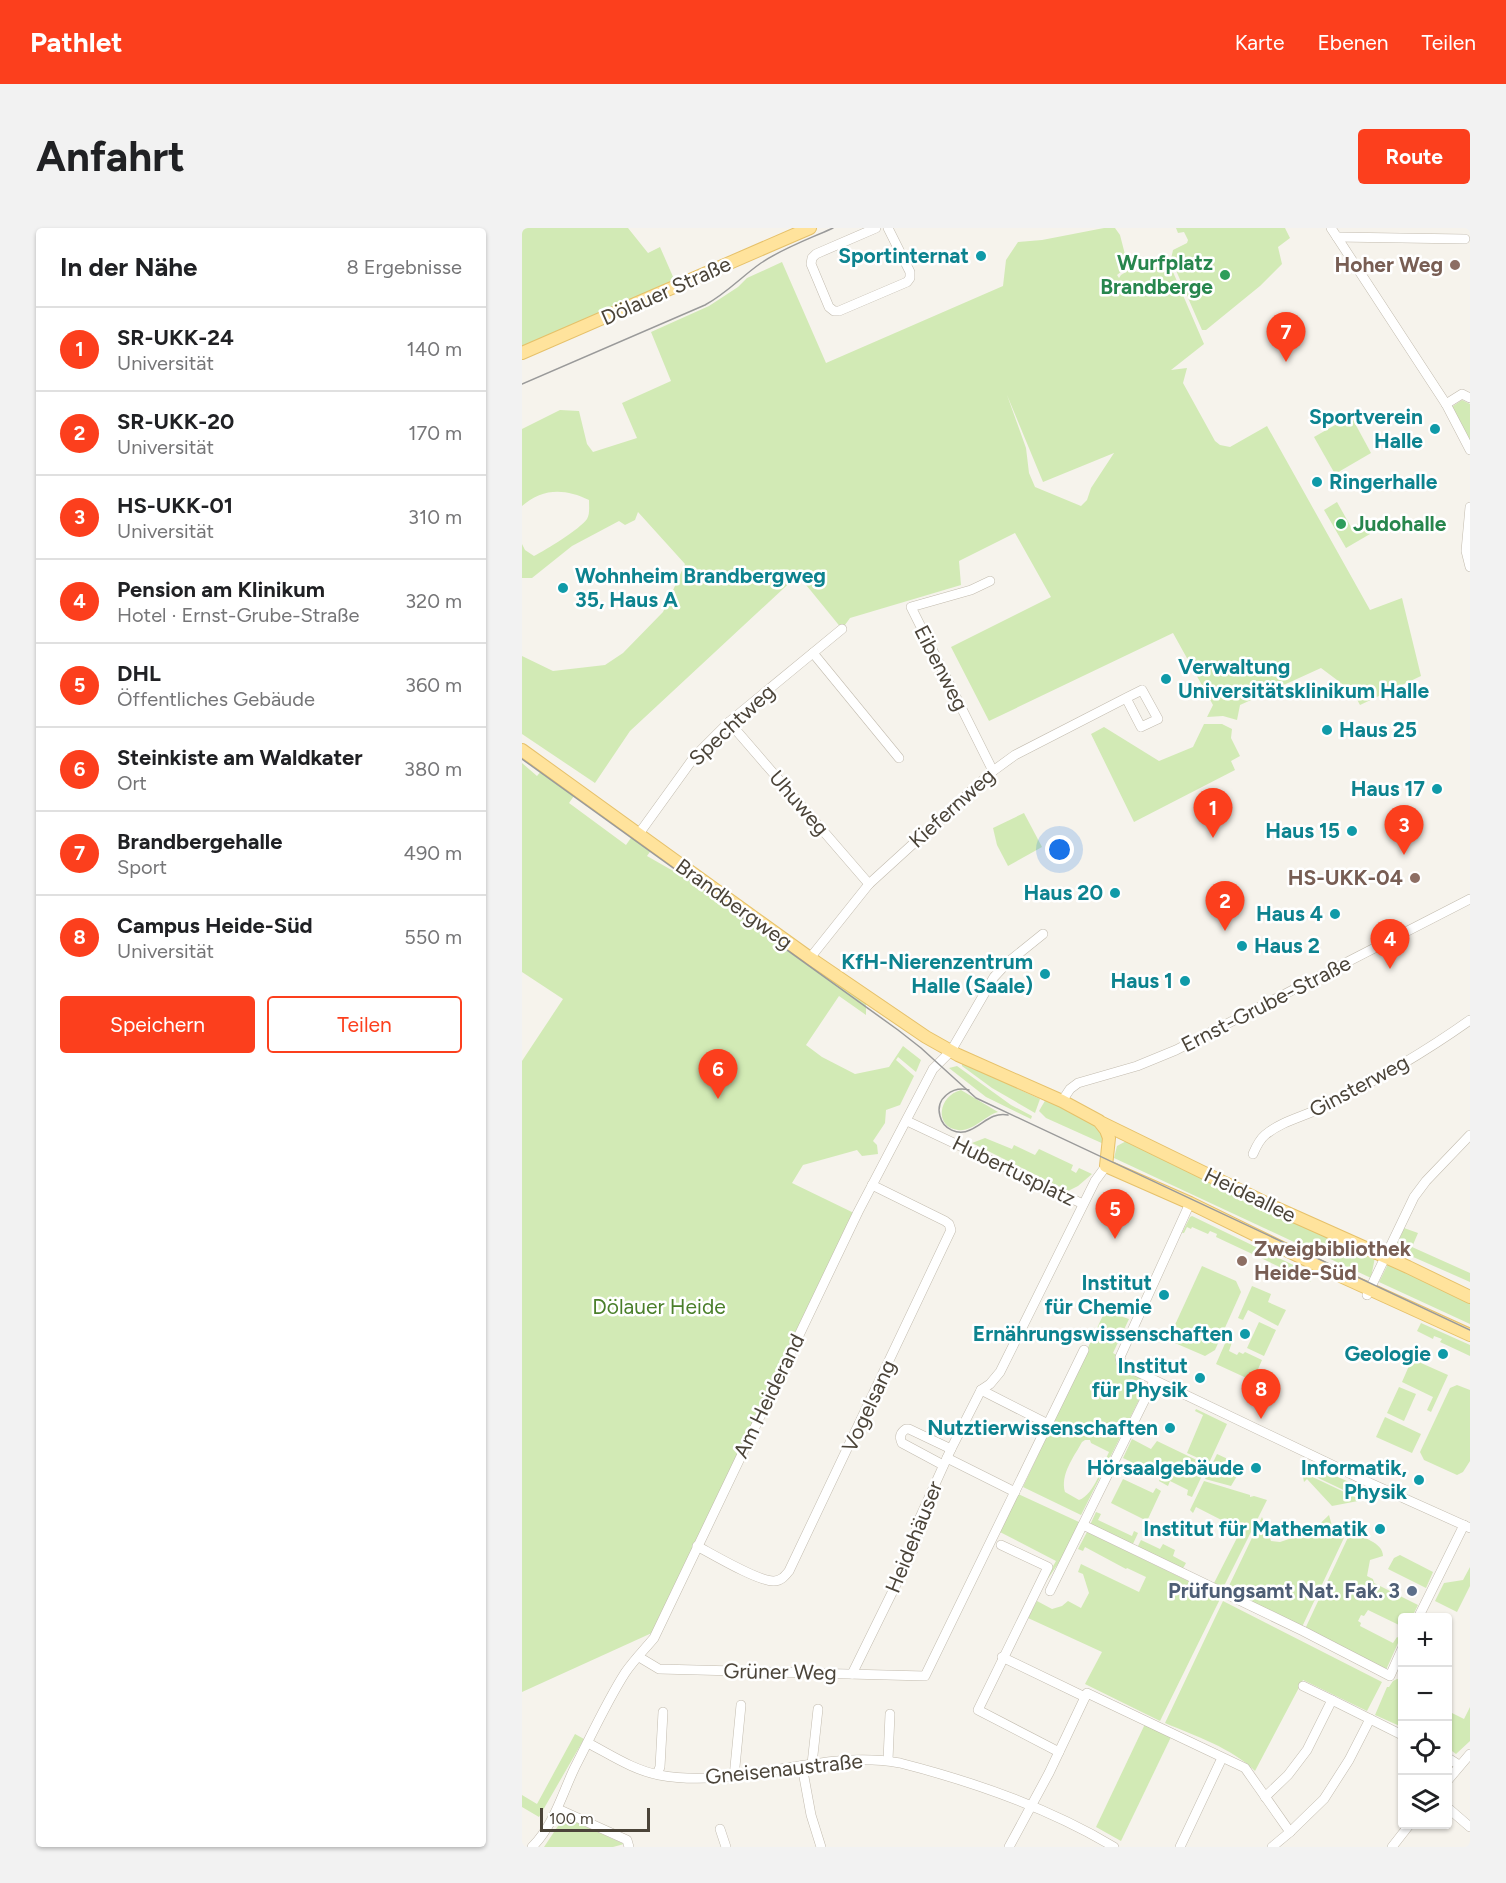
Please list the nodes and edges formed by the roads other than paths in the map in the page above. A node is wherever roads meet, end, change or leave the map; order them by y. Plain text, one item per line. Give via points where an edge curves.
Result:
1 (810, 228) edge
2 (876, 228) edge
3 (888, 228) edge
4 (1331, 228) edge
5 (852, 233) edge
6 (1430, 233) edge
7 (1338, 237) junction
8 (1465, 238) dead end
9 (522, 353) edge
10 (1470, 398) edge
11 (1446, 404) junction
12 (1470, 450) edge
13 (1470, 507) edge
14 (1470, 567) edge
15 (990, 581) dead end
16 (842, 629) dead end
17 (813, 653) junction
18 (1126, 698) dead end
19 (729, 722) junction
20 (522, 750) edge
21 (899, 758) dead end
22 (993, 771) junction
23 (638, 834) junction
24 (869, 884) junction
25 (1470, 899) edge
26 (1043, 934) dead end
27 (810, 958) junction
28 (1470, 1020) edge
29 (951, 1051) junction
30 (1062, 1101) junction
31 (907, 1121) junction
32 (1099, 1121) junction
33 (1470, 1135) edge
34 (1129, 1137) junction
35 (1109, 1147) junction
36 (1253, 1154) dead end
37 (1106, 1166) junction
38 (872, 1185) junction
39 (1190, 1203) junction
40 (1083, 1204) junction
41 (1385, 1257) junction
42 (1369, 1292) junction
43 (1470, 1297) edge
44 (1470, 1335) edge
45 (1084, 1350) dead end
46 (1154, 1381) junction
47 (981, 1390) junction
48 (1048, 1424) junction
49 (947, 1457) junction
50 (1015, 1492) junction
51 (1083, 1525) junction
52 (1467, 1527) edge
53 (1001, 1545) dead end
54 (697, 1546) junction
55 (1050, 1591) dead end
56 (1420, 1613) edge
57 (639, 1657) junction
58 (1002, 1657) junction
59 (1398, 1658) edge
60 (852, 1674) junction
61 (1303, 1686) dead end
62 (1085, 1697) junction
63 (1332, 1700) junction
64 (741, 1705) dead end
65 (818, 1709) dead end
66 (663, 1712) dead end
67 (890, 1714) dead end
68 (1370, 1719) junction
69 (1398, 1733) edge
70 (588, 1743) junction
71 (1059, 1752) junction
72 (1470, 1754) edge
73 (1222, 1758) junction
74 (888, 1760) junction
75 (1452, 1761) edge
76 (807, 1765) junction
77 (1459, 1766) junction
78 (657, 1774) junction
79 (1452, 1775) edge
80 (734, 1777) junction
81 (1266, 1797) junction
82 (1032, 1805) junction
83 (558, 1809) junction
84 (1452, 1811) edge
85 (1470, 1827) edge
86 (720, 1829) dead end
87 (1406, 1829) edge
88 (1290, 1832) junction
89 (532, 1847) edge
90 (629, 1847) edge
91 (726, 1847) edge
92 (821, 1847) edge
93 (1009, 1847) edge
94 (1113, 1847) edge
95 (1180, 1847) edge
96 (1272, 1847) edge
97 (1392, 1847) edge

1 - 9 main road, Dölauer Straße
2 - 5 street
3 - 5 street via 910,278 834,311 811,264 812,258
4 - 7 street
6 - 7 street
6 - 8 street
7 - 11 street
10 - 11 street via 1462,394
11 - 12 street
13 - 14 street via 1466,551
15 - 22 street, Eibenweg via 911,607
16 - 17 street, Spechtweg
17 - 19 street, Spechtweg
17 - 21 street
18 - 22 street, Kiefernweg via 1015,755
19 - 23 street, Spechtweg via 695,756
19 - 24 street, Uhuweg
20 - 23 main road, Brandbergweg
22 - 24 street, Kiefernweg
23 - 27 main road, Brandbergweg
24 - 27 street, Kiefernweg
25 - 30 street, Ernst-Grube-Straße via 1158,1058 1078,1083
26 - 29 street, Am Heiderand via 994,977
27 - 29 main road, Brandbergweg
28 - 36 street, Ginsterweg via 1367,1085 1277,1126 1258,1142
29 - 30 main road
29 - 31 street, Am Heiderand via 933,1069
30 - 32 main road
31 - 38 street, Am Heiderand
31 - 40 street, Hubertusplatz
32 - 34 main road, Heideallee
32 - 35 main road via 1108,1133
33 - 41 street via 1414,1197
34 - 35 main road via 1120,1138
34 - 41 main road, Heideallee
35 - 37 main road, Hubertusplatz
37 - 39 main road, Heideallee
37 - 40 street, Hubertusplatz
38 - 54 street, Am Heiderand
38 - 54 street, Vogelsang via 945,1221 951,1230 844,1459 782,1579 773,1581 754,1575
39 - 42 main road, Heideallee
39 - 46 street via 1120,1357 1125,1366
40 - 47 street, Heidehäuser via 1000,1372
41 - 42 street
41 - 43 main road, Heideallee
42 - 44 main road, Heideallee
45 - 48 street
46 - 51 street
46 - 52 street
47 - 48 street
47 - 49 street, Heidehäuser
48 - 50 street
49 - 49 street, Heidehäuser via 909,1429 902,1432 902,1443
49 - 50 street, Heidehäuser
49 - 60 street, Heidehäuser via 917,1524 915,1546
50 - 60 street, Grüner Weg via 925,1676
51 - 55 street
51 - 59 street via 1390,1676
52 - 56 street
53 - 58 street via 1048,1567
54 - 57 street, Am Heiderand via 654,1638
57 - 60 street, Grüner Weg via 659,1669
57 - 70 street, Am Heiderand via 624,1674
58 - 62 street
58 - 71 street via 978,1710
61 - 63 street
62 - 71 street
62 - 73 street via 1087,1693
63 - 68 street
63 - 81 street via 1307,1750
64 - 80 street
65 - 76 street
66 - 78 street
67 - 74 street
68 - 69 street
68 - 88 street via 1324,1799
70 - 78 street, Gneisenaustraße via 629,1765
70 - 83 street, Am Heiderand
71 - 82 street
72 - 77 street
73 - 81 street via 1245,1768
73 - 95 street
74 - 76 street, Gneisenaustraße
74 - 82 street, Gneisenaustraße via 945,1774
75 - 77 street
76 - 80 street, Gneisenaustraße
76 - 92 street via 811,1815
77 - 79 street
78 - 80 street, Gneisenaustraße via 697,1779
81 - 88 street
82 - 93 street
82 - 94 street, Gneisenaustraße
83 - 89 street, Am Heiderand
83 - 90 street via 627,1840
84 - 85 street
86 - 91 street
87 - 97 street
88 - 96 street

